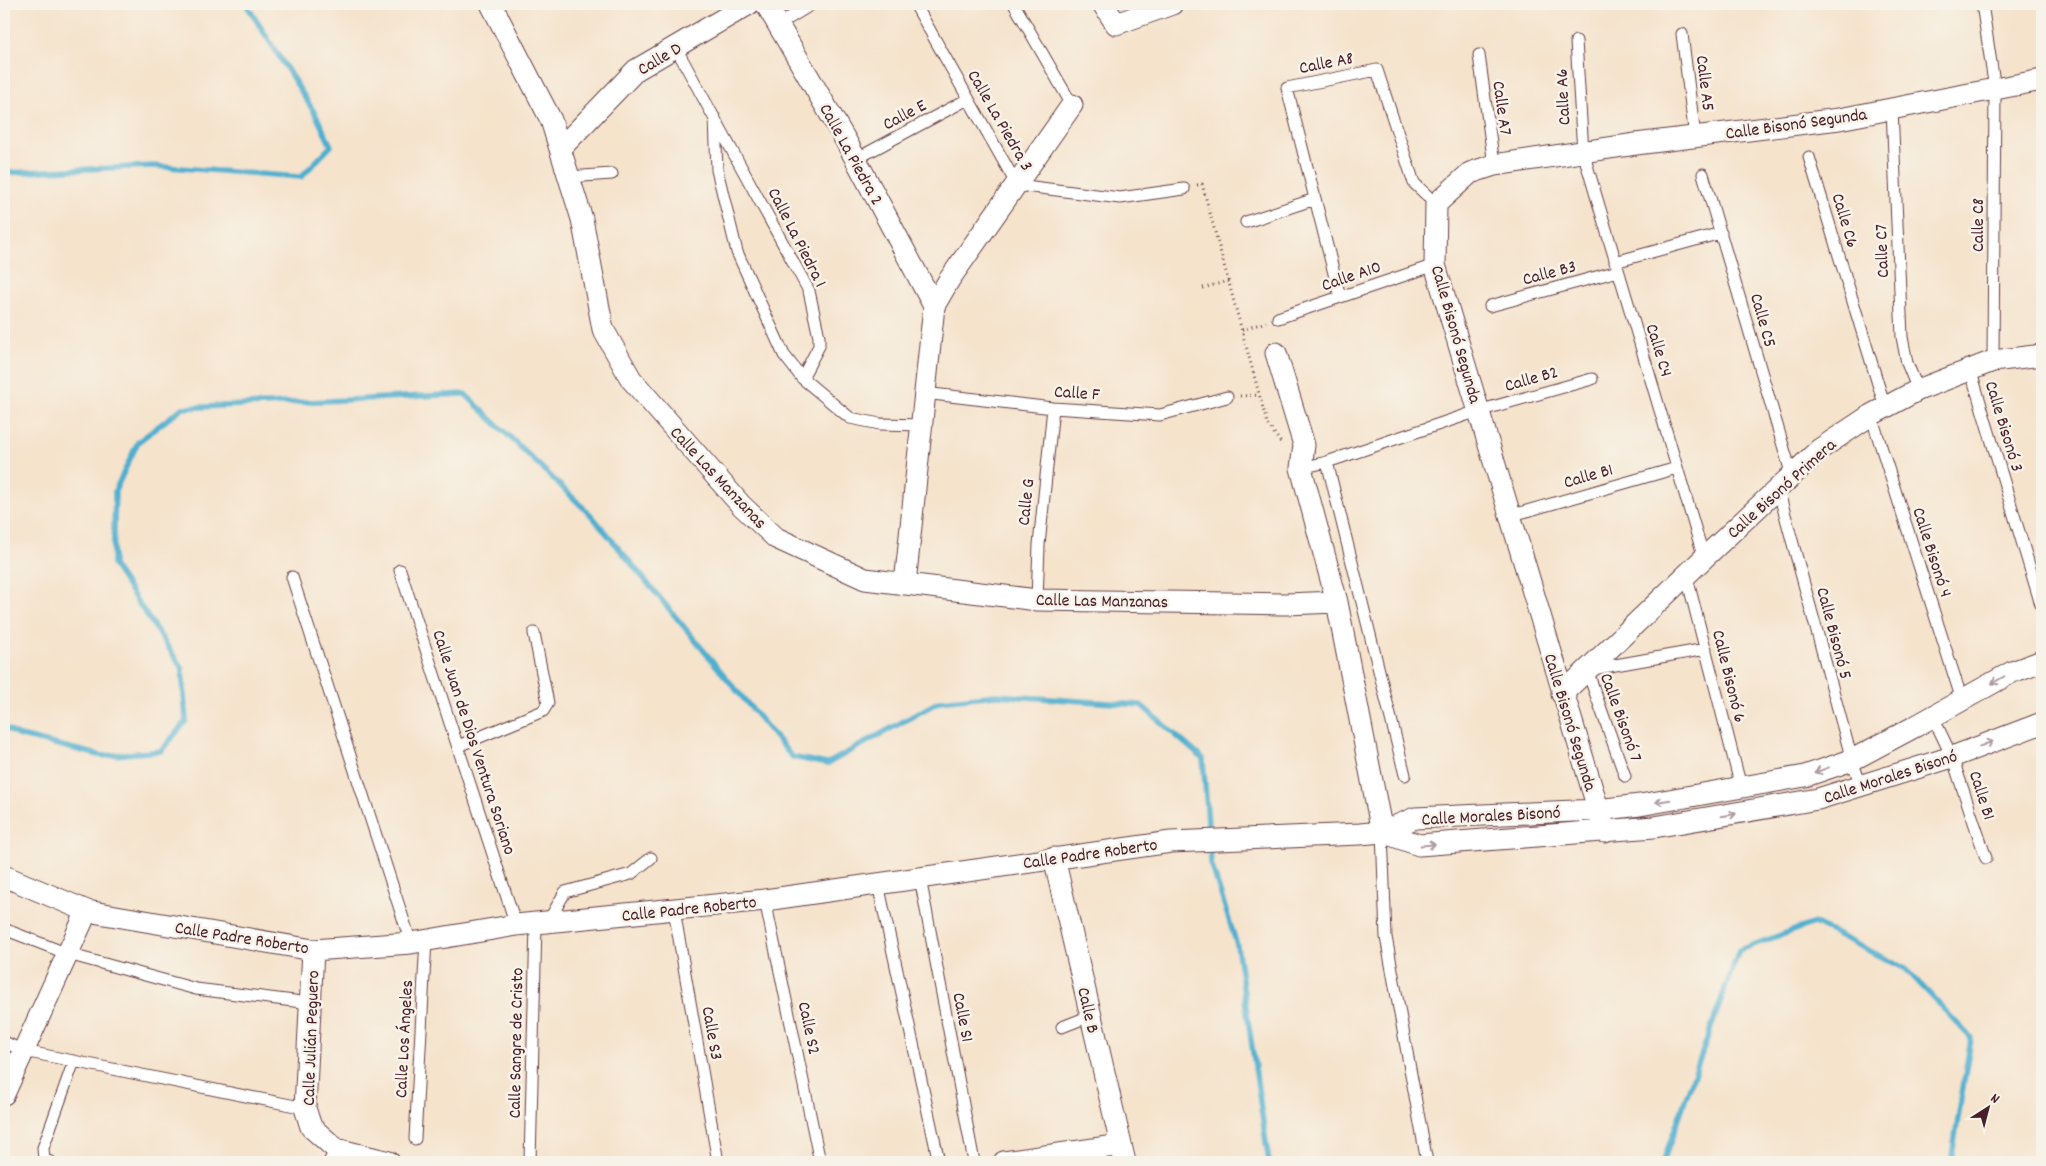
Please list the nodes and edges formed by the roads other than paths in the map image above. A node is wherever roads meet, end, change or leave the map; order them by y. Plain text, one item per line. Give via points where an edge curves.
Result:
1 (491, 4) edge
2 (750, 4) edge
3 (766, 4) edge
4 (812, 4) edge
5 (915, 4) edge
6 (1014, 4) edge
7 (1104, 4) edge
8 (1172, 4) edge
9 (1982, 4) edge
10 (778, 25) junction
11 (1682, 34) dead end
12 (1576, 41) dead end
13 (676, 48) junction
14 (1478, 56) dead end
15 (2042, 80) edge
16 (1995, 89) junction
17 (968, 99) junction
18 (1072, 106) joint
19 (1892, 109) junction
20 (715, 118) junction
21 (1695, 137) junction
22 (560, 148) junction
23 (1583, 152) junction
24 (1809, 157) dead end
25 (856, 159) junction
26 (1494, 166) junction
27 (612, 174) dead end
28 (1703, 174) dead end
29 (569, 177) junction
30 (1017, 185) junction
31 (1184, 189) road end
32 (1315, 199) junction
33 (1436, 204) junction
34 (1246, 222) dead end
35 (1721, 233) junction
36 (1435, 265) junction
37 (1617, 266) junction
38 (1340, 297) junction
39 (934, 306) junction
40 (1490, 306) dead end
41 (1278, 318) road end
42 (1276, 353) dead end
43 (2042, 356) edge
44 (1993, 361) junction
45 (1970, 369) junction
46 (802, 378) junction
47 (1592, 379) dead end
48 (1918, 390) junction
49 (924, 393) junction
50 (1227, 397) dead end
51 (1053, 408) junction
52 (1478, 411) junction
53 (1878, 411) junction
54 (921, 425) junction
55 (1327, 462) junction
56 (1301, 468) junction
57 (1677, 468) junction
58 (1785, 482) junction
59 (1509, 516) junction
60 (1704, 558) junction
61 (400, 570) dead end
62 (1686, 574) junction
63 (292, 577) dead end
64 (905, 584) junction
65 (1037, 600) junction
66 (1338, 602) junction
67 (2042, 608) edge
68 (534, 633) dead end
69 (1706, 649) junction
70 (2042, 661) edge
71 (1587, 670) junction
72 (1562, 694) junction
73 (1962, 700) junction
74 (1933, 717) junction
75 (2042, 723) edge
76 (458, 746) junction
77 (1952, 757) junction
78 (1852, 760) junction
79 (1405, 776) dead end
80 (1625, 776) dead end
81 (1861, 786) junction
82 (1740, 787) junction
83 (1597, 810) junction
84 (1382, 832) junction
85 (1605, 832) junction
86 (651, 858) dead end
87 (1054, 858) junction
88 (1986, 858) dead end
89 (4, 876) edge
90 (920, 878) junction
91 (878, 884) junction
92 (765, 900) junction
93 (674, 910) junction
94 (87, 911) junction
95 (535, 924) junction
96 (4, 929) edge
97 (418, 941) junction
98 (313, 950) junction
99 (68, 954) junction
100 (310, 1003) junction
101 (1090, 1016) junction
102 (1062, 1027) dead end
103 (4, 1042) edge
104 (24, 1051) junction
105 (74, 1061) junction
106 (4, 1094) edge
107 (305, 1108) junction
108 (415, 1139) dead end
109 (1123, 1153) edge
110 (333, 1156) edge
111 (51, 1162) edge
112 (388, 1162) edge
113 (530, 1162) edge
114 (718, 1162) edge
115 (820, 1162) edge
116 (939, 1162) edge
117 (974, 1162) edge
118 (1004, 1162) edge
119 (1427, 1162) edge

1 - 22 street, Calle Las Manzanas via 551,120
2 - 13 street, Calle D
3 - 10 street, Calle La Piedra 2
4 - 10 lane
5 - 17 lane, Calle La Piedra 3
6 - 18 lane
7 - 8 street via 1116,24
9 - 16 lane, Calle C8
10 - 25 street, Calle La Piedra 2
11 - 21 lane, Calle A5
12 - 23 lane, Calle A6
13 - 20 lane, Calle La Piedra 1
13 - 22 street, Calle D via 636,70
14 - 26 lane, Calle A7
15 - 16 street, Calle Bisonó Segunda
16 - 19 street, Calle Bisonó Segunda
16 - 44 lane, Calle C8
17 - 25 lane, Calle E
17 - 30 lane, Calle La Piedra 3
18 - 30 street
19 - 21 street, Calle Bisonó Segunda via 1839,120
19 - 48 lane, Calle C7 via 1902,337 1907,363
20 - 46 lane, Calle La Piedra 1 via 717,170 737,252 784,355
20 - 46 lane, Calle La Piedra 1 via 809,291 819,346
21 - 23 street, Calle Bisonó Segunda
22 - 29 street, Calle Las Manzanas
23 - 26 street, Calle Bisonó Segunda
23 - 37 lane, Calle C4
24 - 53 lane, Calle C6
25 - 39 street, Calle La Piedra 2
26 - 33 street, Calle Bisonó Segunda via 1470,173
27 - 29 lane
28 - 35 lane, Calle C5
29 - 64 street, Calle Las Manzanas via 582,219 602,329 631,380 741,505 776,538 865,579
30 - 31 lane, Calle La Piedra 3 via 1120,198
30 - 39 street
32 - 33 lane, Calle A8 via 1287,88 1377,70 1414,183
32 - 34 lane
32 - 38 lane, Calle A8
33 - 36 street, Calle Bisonó Segunda
35 - 37 lane, Calle B3
35 - 58 lane, Calle C5
36 - 38 lane, Calle A10
36 - 52 street, Calle Bisonó Segunda
37 - 40 lane, Calle B3
37 - 57 lane, Calle C4
38 - 41 lane, Calle A10
39 - 49 street
42 - 56 street via 1304,445
43 - 44 street, Calle Bisonó Primera
44 - 45 street, Calle Bisonó Primera
45 - 48 street, Calle Bisonó Primera
45 - 67 lane, Calle Bisonó 3
46 - 54 lane, Calle La Piedra 1 via 850,418 880,424
47 - 52 lane, Calle B2
48 - 53 street, Calle Bisonó Primera
49 - 51 lane, Calle F
49 - 54 street
50 - 51 lane, Calle F via 1160,415
51 - 65 lane, Calle G via 1039,545
52 - 55 lane, Calle B2
52 - 59 street, Calle Bisonó Segunda
53 - 58 street, Calle Bisonó Primera via 1820,450
53 - 73 lane, Calle Bisonó 4
54 - 64 street
55 - 56 lane, Calle B2
55 - 79 lane
56 - 66 street
57 - 59 lane, Calle B1
57 - 60 lane, Calle C4
58 - 60 street, Calle Bisonó Primera
58 - 78 lane, Calle Bisonó 5
59 - 72 street, Calle Bisonó Segunda
60 - 62 street, Calle Bisonó Primera
61 - 76 lane, Calle Juan de Dios Ventura Soriano
62 - 69 lane, Calle Bisonó 6
62 - 71 street, Calle Bisonó Primera
63 - 97 lane
64 - 65 street, Calle Las Manzanas
65 - 66 street, Calle Las Manzanas
66 - 84 street
68 - 76 lane via 548,703 543,711
69 - 71 lane
69 - 82 lane, Calle Bisonó 6
70 -> 73 street, Calle Morales Bisonó via 2012,672
71 - 72 street, Calle Bisonó Primera
71 - 80 lane, Calle Bisonó 7
72 - 83 street, Calle Bisonó Segunda
73 - 74 street, Calle Morales Bisonó
74 - 77 lane, Calle B1
74 - 78 street, Calle Morales Bisonó
77 -> 75 street, Calle Morales Bisonó
76 - 95 lane, Calle Juan de Dios Ventura Soriano
77 - 81 street, Calle Morales Bisonó
77 - 88 lane, Calle B1
78 - 81 lane, Calle Bisonó 5
78 -> 82 street, Calle Morales Bisonó via 1805,776
85 -> 81 street, Calle Morales Bisonó via 1818,800
82 -> 83 street, Calle Morales Bisonó
83 - 84 street, Calle Morales Bisonó via 1415,818
83 - 85 street, Calle Bisonó Segunda
84 -> 85 street, Calle Morales Bisonó via 1419,845
84 - 87 street, Calle Padre Roberto via 1171,842
84 - 119 lane via 1386,937
86 - 95 lane via 631,874 565,892 552,915
87 - 90 street, Calle Padre Roberto
87 - 101 street, Calle B
89 - 94 street, Calle Padre Roberto
90 - 91 street, Calle Padre Roberto
90 - 117 lane, Calle S1
91 - 92 street, Calle Padre Roberto
91 - 116 lane
92 - 93 street, Calle Padre Roberto
92 - 115 lane, Calle S2
93 - 95 street, Calle Padre Roberto
93 - 114 lane, Calle S3
94 - 98 street, Calle Padre Roberto
94 - 99 street
95 - 97 street, Calle Padre Roberto
95 - 113 lane, Calle Sangre de Cristo
96 - 99 lane
97 - 98 street, Calle Padre Roberto
97 - 108 lane, Calle Los Ángeles
98 - 100 street, Calle Julián Peguero
99 - 100 lane via 196,989
99 - 104 street
100 - 107 street, Calle Julián Peguero
101 - 102 lane
101 - 109 street, Calle B
103 - 104 lane
104 - 105 lane
104 - 106 street
105 - 107 lane
105 - 111 lane via 43,1148 44,1160
107 - 110 street, Calle Julián Peguero via 312,1127
109 - 118 street
110 - 112 street, Calle Julián Peguero

